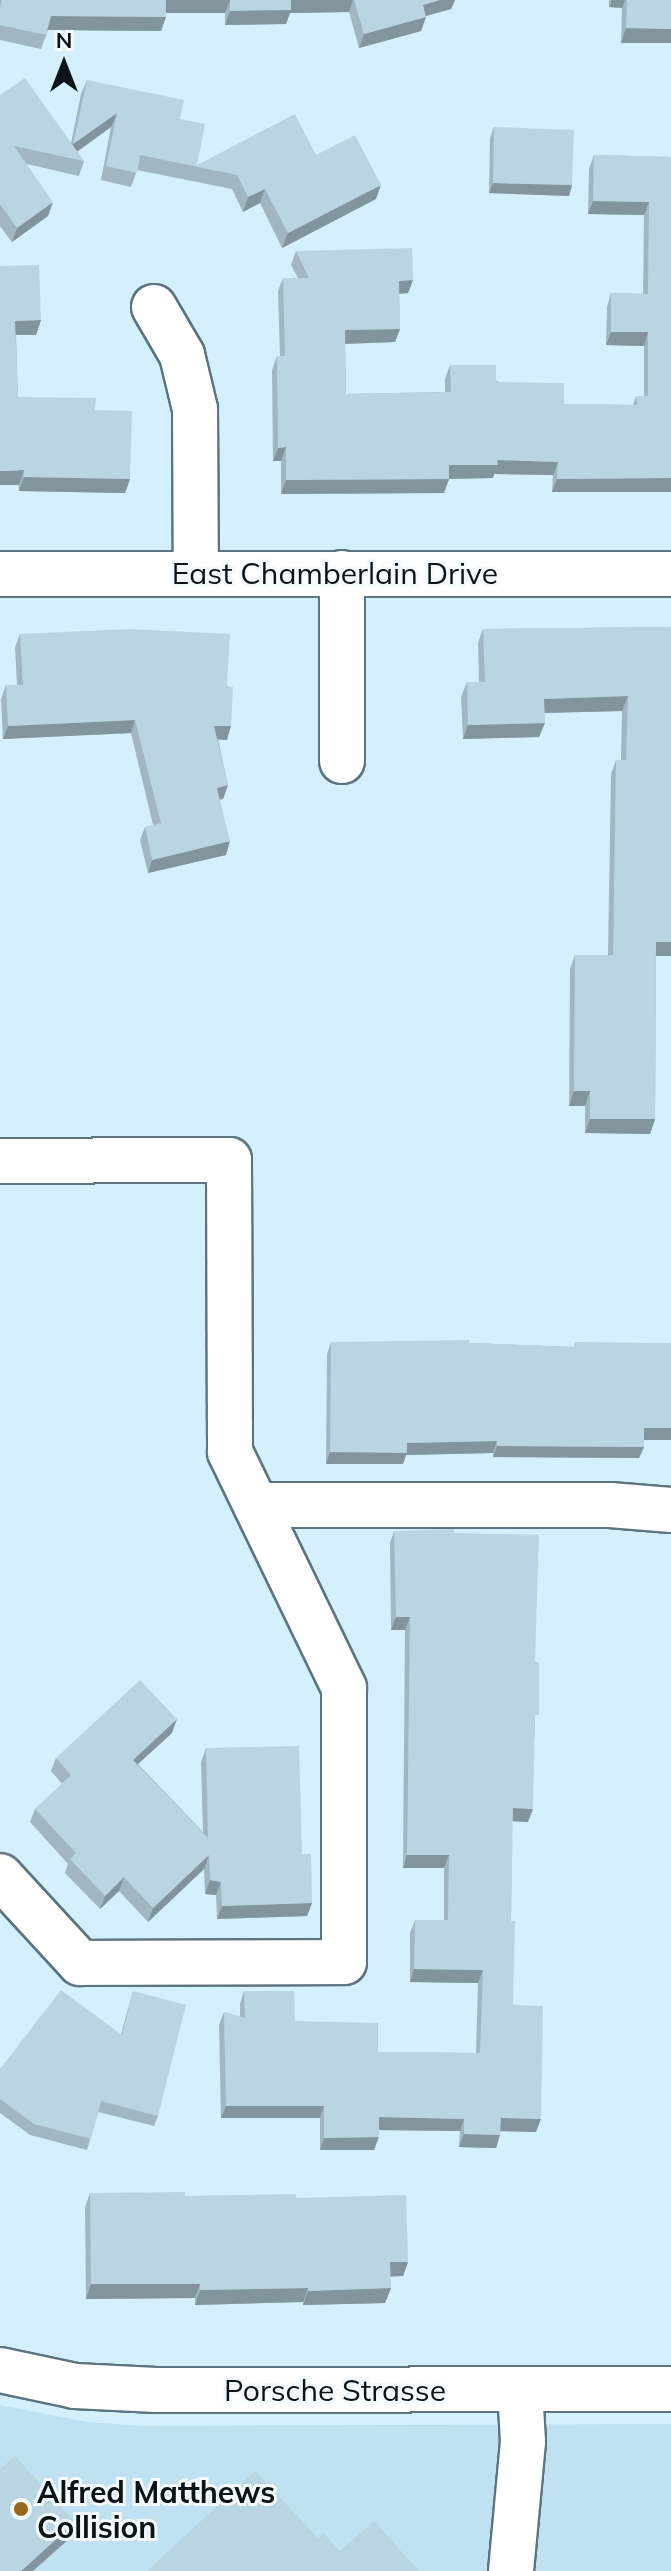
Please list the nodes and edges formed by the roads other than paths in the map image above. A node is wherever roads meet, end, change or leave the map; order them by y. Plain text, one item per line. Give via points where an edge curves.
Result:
1 (154, 307) dead end
2 (196, 573) junction
3 (342, 573) junction
4 (0, 574) edge
5 (671, 574) edge
6 (342, 761) dead end
7 (0, 1161) edge
8 (256, 1505) junction
9 (671, 1510) edge
10 (0, 1876) edge
11 (0, 2370) edge
12 (520, 2389) junction
13 (671, 2389) edge
14 (511, 2571) edge

1 - 2 street via 182,355 195,409
2 - 3 street, East Chamberlain Drive
2 - 4 street, East Chamberlain Drive
3 - 5 street, East Chamberlain Drive
3 - 6 street
7 - 8 street via 229,1160 230,1452
8 - 9 street via 610,1505
8 - 10 street via 344,1688 344,1962 80,1963
11 - 12 street, Porsche Strasse via 112,2389
12 - 13 street, Porsche Strasse
12 - 14 street via 523,2442

